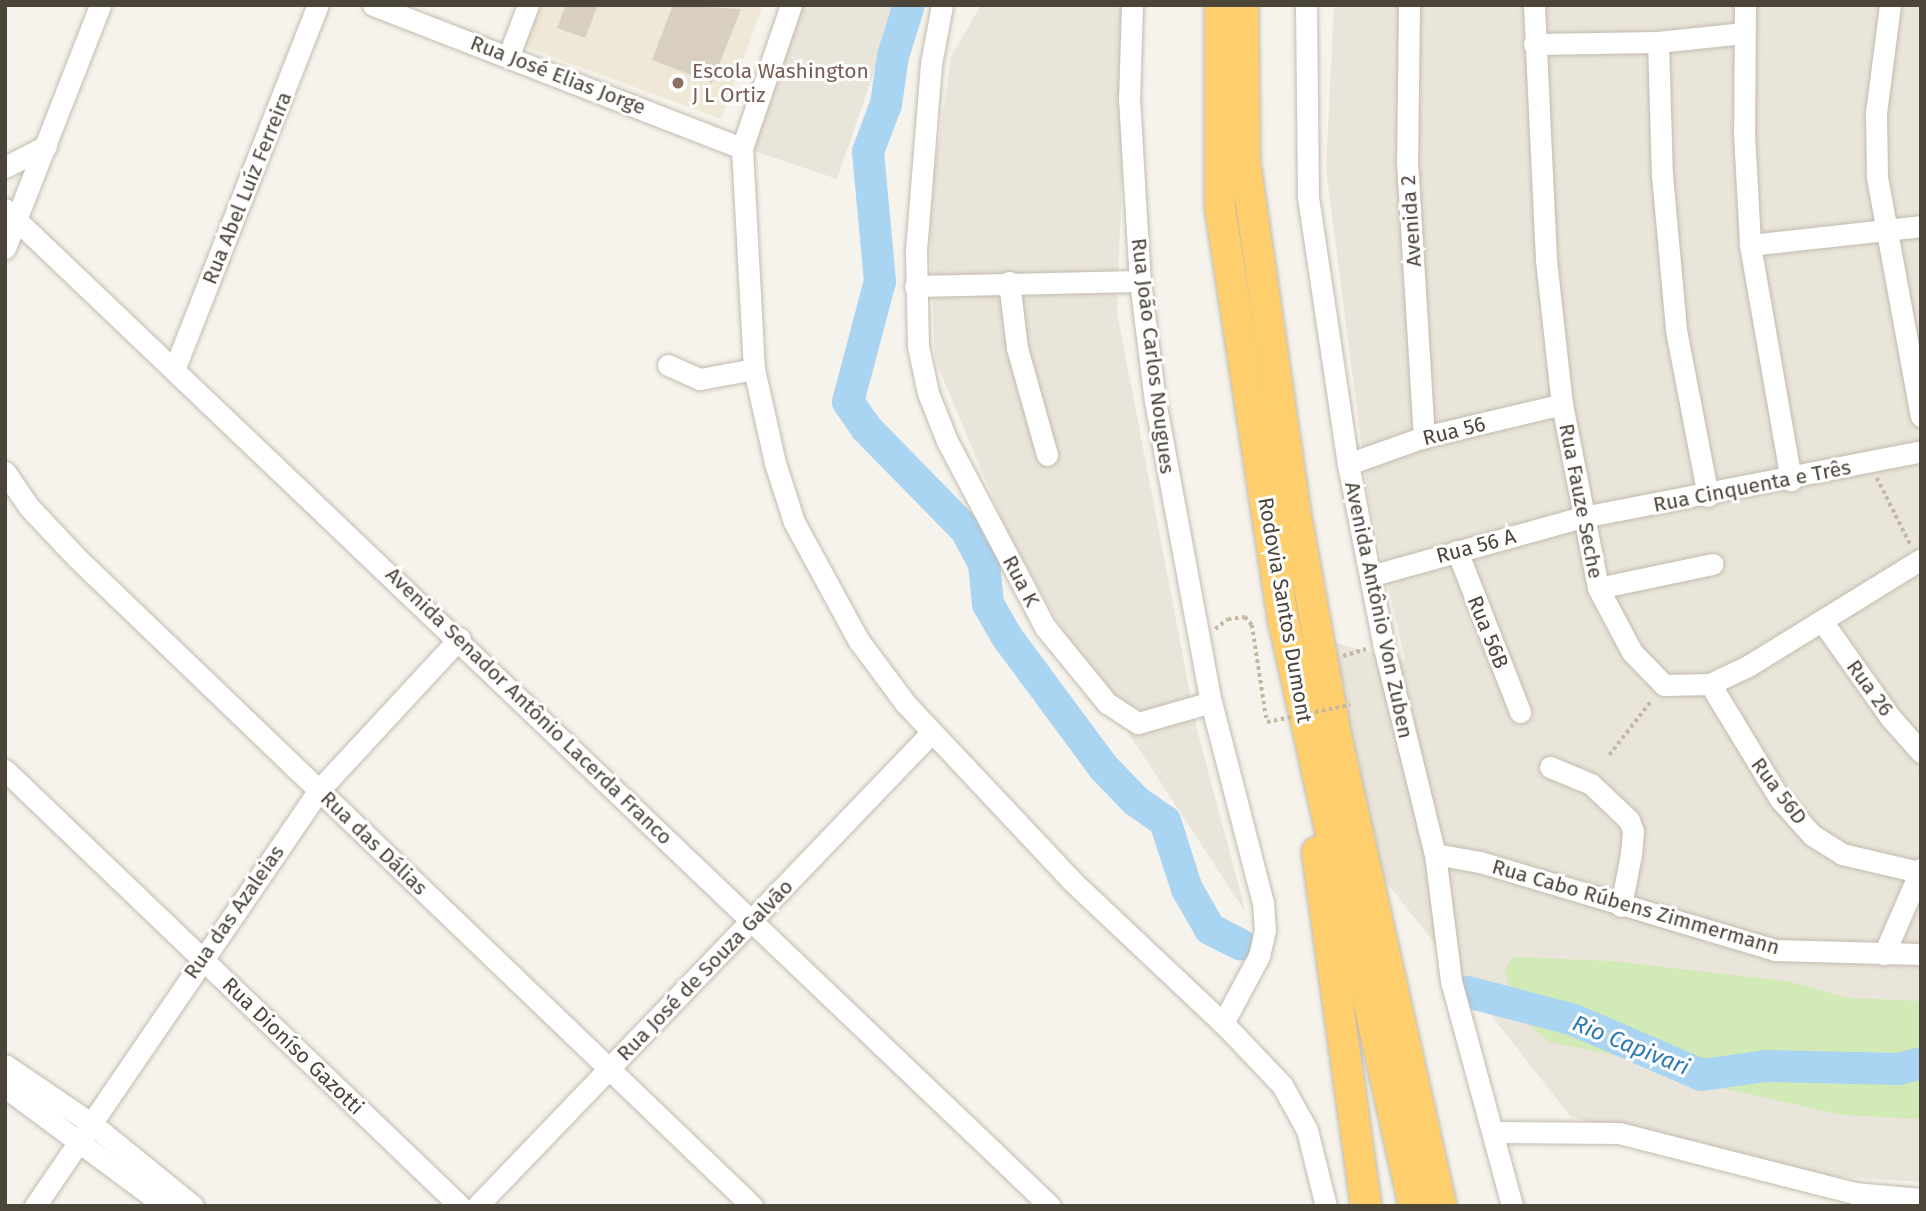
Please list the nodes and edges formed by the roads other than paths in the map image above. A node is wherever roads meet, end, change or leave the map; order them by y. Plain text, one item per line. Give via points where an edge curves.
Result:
1 (100, 5) edge
2 (318, 5) edge
3 (373, 5) edge
4 (528, 5) edge
5 (791, 5) edge
6 (942, 5) edge
7 (1132, 5) edge
8 (1220, 5) edge
9 (1243, 5) edge
10 (1306, 5) edge
11 (1409, 5) edge
12 (1534, 5) edge
13 (1745, 5) edge
14 (1891, 5) edge
15 (1744, 33) junction
16 (1658, 42) junction
17 (1534, 44) junction
18 (509, 55) junction
19 (46, 146) junction
20 (742, 148) junction
21 (5, 167) edge
22 (10, 214) edge
23 (1921, 226) edge
24 (1888, 231) junction
25 (1750, 245) junction
26 (5, 248) edge
27 (1140, 281) junction
28 (1009, 282) junction
29 (915, 286) junction
30 (668, 365) dead end
31 (754, 369) junction
32 (174, 370) junction
33 (1562, 404) junction
34 (1921, 416) edge
35 (1424, 437) junction
36 (1921, 451) edge
37 (1047, 455) dead end
38 (1348, 464) junction
39 (5, 472) edge
40 (1791, 480) junction
41 (1708, 496) junction
42 (1583, 517) junction
43 (1457, 551) junction
44 (1920, 559) edge
45 (1713, 564) dead end
46 (1370, 576) junction
47 (1598, 588) junction
48 (1822, 621) junction
49 (460, 638) junction
50 (1710, 684) junction
51 (1211, 702) junction
52 (1520, 712) dead end
53 (931, 733) junction
54 (1308, 740) junction
55 (1921, 752) edge
56 (1550, 767) dead end
57 (5, 770) edge
58 (319, 790) junction
59 (1435, 854) junction
60 (1920, 871) edge
61 (1621, 906) junction
62 (754, 922) junction
63 (1884, 954) junction
64 (1921, 954) edge
65 (201, 957) junction
66 (1397, 1018) junction
67 (1223, 1023) junction
68 (5, 1065) edge
69 (608, 1068) junction
70 (5, 1087) edge
71 (86, 1132) junction
72 (1495, 1132) junction
73 (1921, 1199) edge
74 (35, 1206) edge
75 (165, 1206) edge
76 (193, 1206) edge
77 (460, 1206) edge
78 (477, 1206) edge
79 (751, 1206) edge
80 (1050, 1206) edge
81 (1326, 1206) edge
82 (1366, 1206) edge
83 (1414, 1206) edge
84 (1441, 1206) edge
85 (1460, 1206) edge
86 (1512, 1206) edge

1 - 19 street
2 - 32 street, Rua Abel Luíz Ferreira
3 - 18 street, Rua José Elias Jorge
4 - 18 street
5 - 20 street
6 - 29 street, Rua K via 931,64
7 - 27 street, Rua João Carlos Nougues via 1129,98
8 - 54 highway, Rodovia Santos Dumont via 1220,207 1284,623
9 - 66 highway, Rodovia Santos Dumont via 1245,162 1266,331 1335,730
10 - 38 street, Avenida Antônio Von Zuben via 1308,197
11 - 35 street, Avenida 2 via 1407,161
12 - 17 street, Rua Fauze Seche
13 - 15 street
14 - 24 street via 1876,113 1880,205
15 - 16 street
15 - 25 street
16 - 17 street
16 - 41 street via 1662,175 1676,330
17 - 33 street, Rua Fauze Seche via 1546,260
18 - 20 street, Rua José Elias Jorge
19 - 21 street
19 - 22 street
20 - 31 street
22 - 26 street
22 - 32 street, Avenida Senador Antônio Lacerda Franco
23 - 24 street
24 - 25 street
24 - 34 street
25 - 40 street
27 - 28 street
27 - 51 street, Rua João Carlos Nougues via 1155,401
28 - 29 street
28 - 37 street via 1017,348
29 - 51 street, Rua K via 918,346 928,393 947,442 1045,627 1107,703 1126,719 1154,722
30 - 31 street via 700,379
31 - 53 street via 775,463 794,522 819,574 859,641
32 - 49 street, Avenida Senador Antônio Lacerda Franco
33 - 35 street, Rua 56
33 - 42 street, Rua Fauze Seche
35 - 38 street, Rua 56
36 - 40 street, Rua Cinquenta e Três
38 - 46 street, Avenida Antônio Von Zuben
39 - 58 street, Rua das Dálias via 77,558
40 - 41 street, Rua Cinquenta e Três
41 - 42 street, Rua Cinquenta e Três
42 - 43 street, Rua 56 A
42 - 47 street, Rua Fauze Seche
43 - 46 street, Rua 56 A
43 - 52 street, Rua 56B
44 - 48 street
45 - 47 street
46 - 59 street, Avenida Antônio Von Zuben
47 - 50 street, Rua Fauze Seche via 1632,652 1664,684
48 - 50 street
48 - 55 street, Rua 26 via 1890,717
49 - 58 street, Rua das Azaleias
49 - 62 street, Avenida Senador Antônio Lacerda Franco
50 - 60 street, Rua 56D via 1780,799 1812,835 1842,854
51 - 67 street via 1263,903 1265,930 1259,956
53 - 62 street, Rua José de Souza Galvão
53 - 67 street via 1071,880
54 - 82 highway via 1323,916
54 - 83 highway, Rodovia Santos Dumont
56 - 61 street via 1591,784 1629,820 1631,854
57 - 65 street, Rua Dioníso Gazotti
58 - 65 street, Rua das Azaleias
58 - 69 street, Rua das Dálias
59 - 61 street, Rua Cabo Rúbens Zimmermann via 1480,862
59 - 72 street, Avenida Antônio Von Zuben via 1451,981
60 - 63 street
61 - 63 street, Rua Cabo Rúbens Zimmermann via 1775,950
62 - 69 street, Rua José de Souza Galvão
62 - 80 street, Avenida Senador Antônio Lacerda Franco
63 - 64 street, Rua Cabo Rúbens Zimmermann
65 - 71 street, Rua das Azaleias
65 - 77 street, Rua Dioníso Gazotti
66 - 84 highway, Rodovia Santos Dumont
66 - 85 highway via 1444,1142
67 - 81 street via 1282,1086 1307,1130
68 - 71 street
69 - 78 street, Rua José de Souza Galvão
69 - 79 street, Rua das Dálias
70 - 71 street
71 - 74 street, Rua das Azaleias
71 - 75 street
71 - 76 street
72 - 73 street via 1619,1133 1854,1193
72 - 86 street, Avenida Antônio Von Zuben

